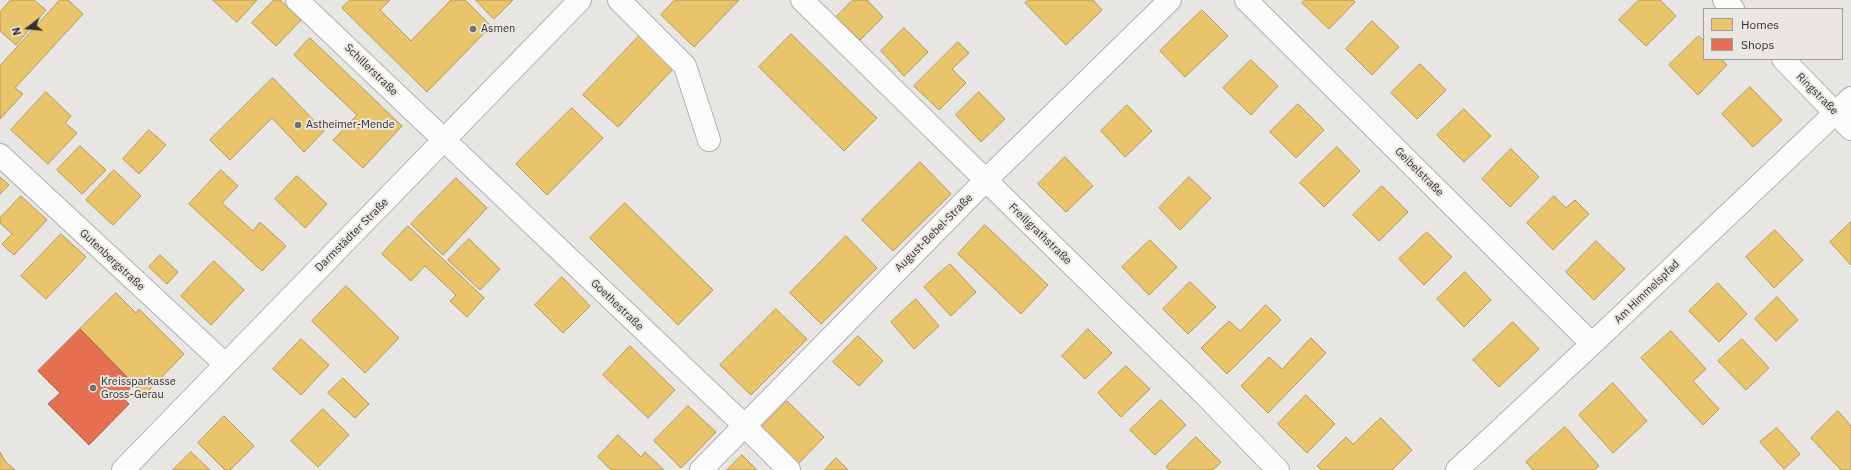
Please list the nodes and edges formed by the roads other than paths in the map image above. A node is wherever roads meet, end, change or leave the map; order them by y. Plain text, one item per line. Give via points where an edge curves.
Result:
1 (297, 0) edge
2 (580, 0) edge
3 (619, 0) edge
4 (802, 0) edge
5 (1170, 0) edge
6 (1246, 0) edge
7 (1724, 0) edge
8 (1732, 8) edge
9 (1784, 60) edge
10 (1844, 105) edge
11 (1851, 129) edge
12 (709, 140) dead end
13 (445, 141) junction
14 (0, 155) edge
15 (986, 181) junction
16 (1592, 344) junction
17 (225, 364) junction
18 (744, 425) junction
19 (123, 470) edge
20 (701, 470) edge
21 (788, 470) edge
22 (1278, 470) edge
23 (1457, 470) edge

1 - 13 street, Schillerstraße
2 - 13 street, Darmstädter Straße
3 - 12 street via 685,66
4 - 15 street, Freiligrathstraße
5 - 15 street, August-Bebel-Straße
6 - 16 street, Geibelstraße
7 - 8 street
9 - 10 street, Ringstraße
10 - 11 street, Ringstraße
10 - 16 street, Am Himmelspfad
13 - 17 street, Darmstädter Straße
13 - 18 street, Goethestraße
14 - 17 street, Gutenbergstraße
15 - 18 street, August-Bebel-Straße
15 - 22 street, Freiligrathstraße
16 - 23 street, Am Himmelspfad
17 - 19 street, Darmstädter Straße
18 - 20 street, August-Bebel-Straße
18 - 21 street, Goethestraße

